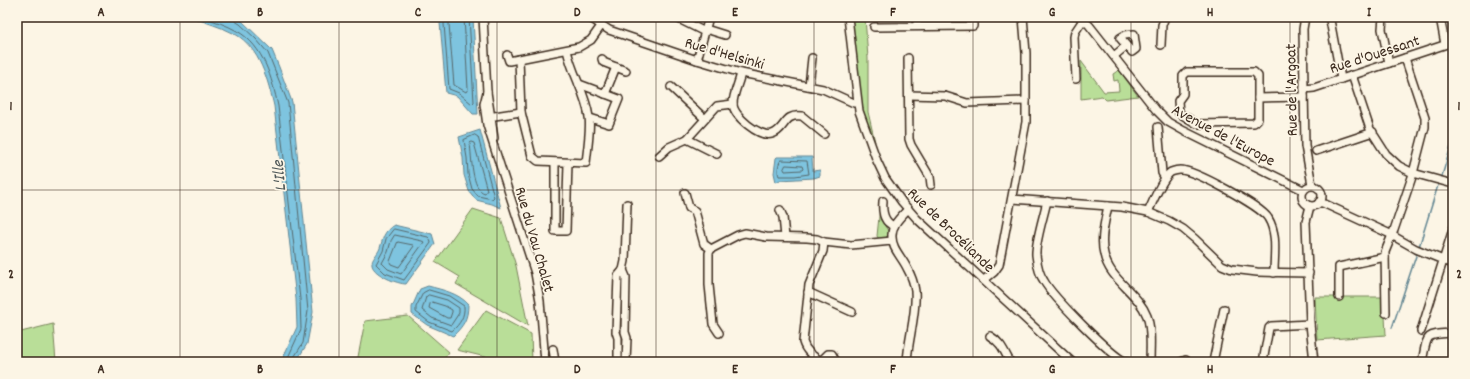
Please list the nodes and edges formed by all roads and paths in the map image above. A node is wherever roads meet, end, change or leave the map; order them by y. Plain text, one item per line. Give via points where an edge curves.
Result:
1 (483, 17) edge
2 (589, 17) edge
3 (675, 17) edge
4 (709, 17) edge
5 (848, 17) edge
6 (917, 17) edge
7 (973, 17) edge
8 (1024, 17) edge
9 (1165, 17) edge
10 (1305, 17) edge
11 (1384, 17) edge
12 (1440, 17) edge
13 (1083, 18) edge
14 (1330, 20) dead end
15 (601, 26) junction
16 (917, 26) junction
17 (874, 27) dead end
18 (706, 30) junction
19 (725, 34) dead end
20 (1453, 42) edge
21 (1445, 44) junction
22 (1160, 45) dead end
23 (1126, 46) dead end
24 (567, 50) junction
25 (507, 55) dead end
26 (1114, 56) junction
27 (812, 58) dead end
28 (908, 58) dead end
29 (1405, 58) junction
30 (519, 59) junction
31 (602, 60) dead end
32 (697, 60) junction
33 (1389, 63) junction
34 (616, 67) junction
35 (626, 71) dead end
36 (741, 74) junction
37 (1352, 75) junction
38 (1076, 79) dead end
39 (1341, 79) junction
40 (579, 84) junction
41 (810, 86) junction
42 (671, 87) dead end
43 (1304, 89) junction
44 (605, 94) junction
45 (909, 95) junction
46 (1304, 97) junction
47 (1258, 98) junction
48 (1026, 101) junction
49 (857, 103) junction
50 (733, 104) junction
51 (521, 112) junction
52 (488, 117) junction
53 (590, 118) junction
54 (704, 118) junction
55 (1158, 127) dead end
56 (1373, 132) junction
57 (824, 134) dead end
58 (687, 139) junction
59 (1316, 151) dead end
60 (717, 154) dead end
61 (659, 156) dead end
62 (555, 163) junction
63 (568, 163) junction
64 (1413, 173) junction
65 (1166, 178) junction
66 (1453, 184) edge
67 (931, 185) dead end
68 (1312, 185) junction
69 (1303, 190) junction
70 (685, 192) dead end
71 (1012, 199) junction
72 (882, 201) dead end
73 (1047, 201) junction
74 (1319, 202) junction
75 (627, 204) dead end
76 (1108, 206) junction
77 (1310, 206) junction
78 (908, 209) junction
79 (780, 210) dead end
80 (1148, 212) junction
81 (894, 226) junction
82 (1453, 229) edge
83 (1392, 236) junction
84 (785, 237) junction
85 (892, 241) junction
86 (824, 242) junction
87 (711, 249) junction
88 (1385, 256) junction
89 (1442, 260) junction
90 (1453, 264) edge
91 (623, 270) junction
92 (1274, 273) junction
93 (1308, 273) junction
94 (984, 280) junction
95 (808, 292) junction
96 (1339, 296) dead end
97 (1224, 310) dead end
98 (852, 312) dead end
99 (1386, 313) dead end
100 (1310, 324) junction
101 (1421, 331) dead end
102 (719, 332) dead end
103 (1453, 333) edge
104 (990, 336) dead end
105 (618, 338) junction
106 (627, 338) junction
107 (553, 349) dead end
108 (545, 362) edge
109 (555, 362) edge
110 (618, 362) edge
111 (626, 362) edge
112 (821, 362) edge
113 (836, 362) edge
114 (907, 362) edge
115 (1010, 362) edge
116 (1072, 362) edge
117 (1126, 362) edge
118 (1150, 362) edge
119 (1213, 362) edge
120 (1263, 362) edge
121 (1314, 362) edge
122 (1422, 362) edge

1 - 52 street, Rue du Vau Chalet
2 - 15 street, Rue d'Helsinki
3 - 18 street via 702,31
4 - 18 street
5 - 49 street, Rue de Brocéliande
6 - 16 street
7 - 16 street via 973,26
8 - 48 street
9 - 22 street
10 - 43 street, Rue de l'Argoat
11 - 33 street via 1382,29
12 - 21 street
13 - 26 street, Avenue de l'Europe
13 - 38 street via 1074,37
14 - 39 street
15 - 24 street via 586,44
15 - 32 street, Rue d'Helsinki
16 - 17 street
18 - 19 street
18 - 32 street
20 - 21 street, Rue d'Ouessant
21 - 29 street, Rue d'Ouessant
23 - 26 street
24 - 30 street
24 - 40 street
25 - 30 street via 509,61
26 - 69 street, Avenue de l'Europe via 1168,122
27 - 41 street
28 - 45 street
29 - 33 street, Rue d'Ouessant
29 - 64 street via 1425,118
30 - 51 street
31 - 34 street
32 - 36 street, Rue d'Helsinki
33 - 37 street, Rue d'Ouessant
34 - 35 street
34 - 44 street
36 - 41 street, Rue d'Helsinki
36 - 50 street
37 - 39 street, Rue d'Ouessant
37 - 56 street
39 - 43 street, Rue d'Ouessant
40 - 44 street
40 - 53 street
41 - 49 street, Rue d'Helsinki
42 - 54 street
43 - 46 street, Rue de l'Argoat
44 - 53 street via 619,99 609,124
45 - 48 street via 945,96 968,103
45 - 67 street via 909,140 930,177
46 - 47 street
46 - 68 street, Rue de l'Argoat via 1305,146
47 - 47 street via 1258,76 1254,72 1187,72 1183,76 1183,94 1178,101 1179,113 1197,124 1254,123 1258,119
48 - 71 street via 1026,122
49 - 78 street, Rue de Brocéliande via 881,169 894,193
50 - 54 street via 717,106
50 - 57 street via 738,116 762,134 774,133 788,117 797,115 802,116
51 - 52 street
51 - 62 street via 532,156 538,161
52 - 108 street, Rue du Vau Chalet via 502,175 535,273
53 - 63 street via 586,164
54 - 58 street
55 - 65 street via 1162,173
56 - 59 street
56 - 64 street via 1386,154 1399,166
58 - 60 street
58 - 61 street via 669,147
62 - 63 street
62 - 63 street via 555,231 566,231
64 - 66 street
64 - 83 street
65 - 80 street
65 - 92 street via 1175,170 1186,171 1258,208 1267,216 1273,232
68 - 69 street
68 - 74 street via 1320,190 1322,196
69 - 77 street via 1302,200
70 - 87 street via 689,208 695,211 704,244
71 - 73 street
71 - 94 street via 999,265
72 - 81 street via 885,220
73 - 76 street
73 - 117 street via 1036,253 1043,280 1109,350
74 - 77 street
74 - 83 street
75 - 91 street
76 - 80 street
76 - 118 street via 1102,243 1105,258 1112,272 1138,300 1146,316 1150,333
77 - 93 street via 1306,222
78 - 81 street
78 - 94 street, Rue de Brocéliande
79 - 84 street
80 - 92 street via 1183,229 1222,265 1242,271
81 - 85 street
82 - 89 street
83 - 88 street
83 - 89 street
84 - 86 street via 817,239
84 - 87 street via 742,234
85 - 86 street via 862,245
85 - 114 street via 908,268 915,292
86 - 95 street
87 - 102 street via 708,258 709,285 713,324
88 - 96 street via 1339,266
88 - 99 street
89 - 90 street
89 - 101 street
91 - 105 street via 618,276
91 - 106 street via 626,277
92 - 93 street
93 - 100 street
94 - 116 street, Rue de Brocéliande
95 - 98 street
95 - 112 street via 803,342 808,353
97 - 119 street
100 - 120 street via 1271,326
100 - 121 street
103 - 122 street via 1431,335 1427,339
104 - 115 street via 998,340
105 - 106 street
105 - 110 street
106 - 111 street
107 - 109 street
112 - 113 street via 828,354 832,354

